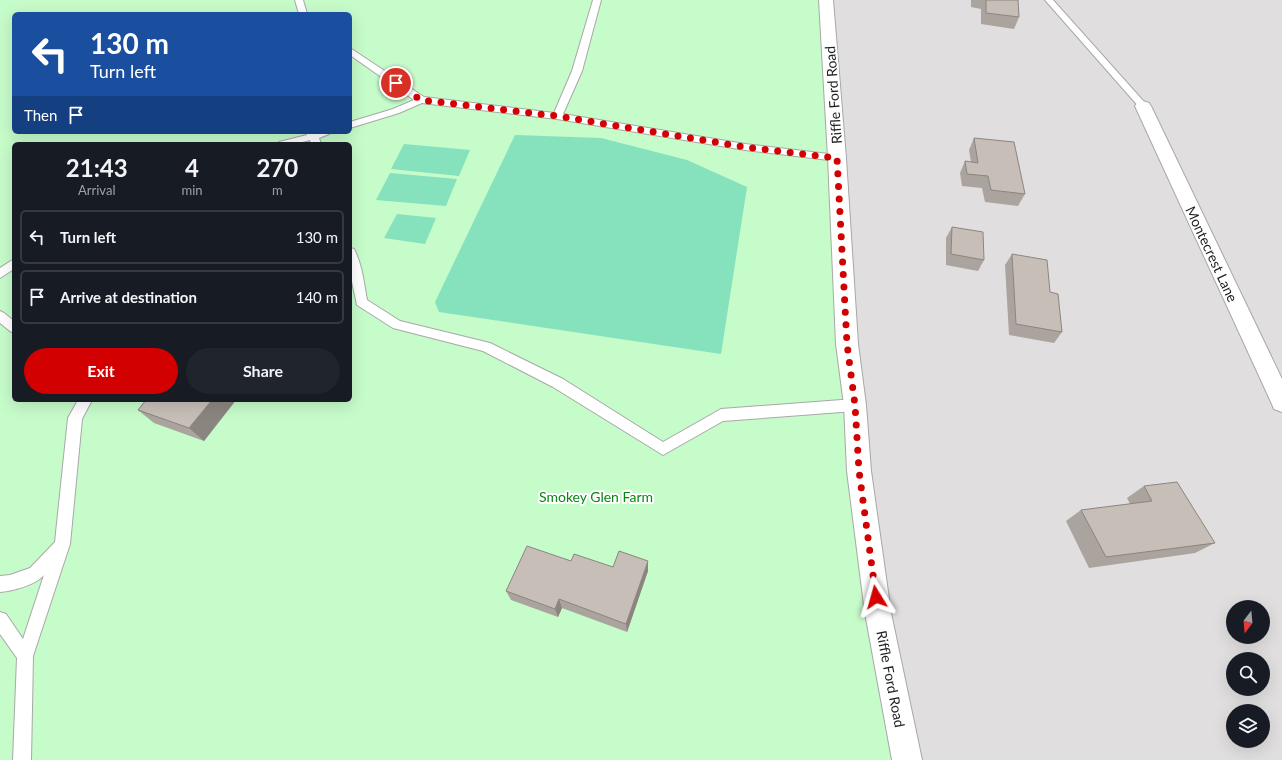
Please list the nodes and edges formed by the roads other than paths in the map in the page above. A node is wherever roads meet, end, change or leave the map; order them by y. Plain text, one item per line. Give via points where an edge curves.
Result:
1 (299, 0) edge
2 (597, 0) edge
3 (826, 0) edge
4 (1049, 0) edge
5 (302, 12) edge
6 (352, 52) edge
7 (421, 100) junction
8 (1143, 106) joint
9 (557, 116) junction
10 (352, 124) edge
11 (313, 137) edge
12 (292, 142) edge
13 (837, 158) junction
14 (352, 258) edge
15 (12, 265) edge
16 (0, 274) edge
17 (0, 316) edge
18 (12, 326) edge
19 (84, 402) edge
20 (1282, 402) edge
21 (855, 405) junction
22 (62, 544) junction
23 (0, 584) edge
24 (0, 620) edge
25 (25, 656) junction
26 (22, 760) edge
27 (907, 760) edge

1 - 5 lane
2 - 9 lane via 577,71
3 - 13 street, Riffle Ford Road
4 - 8 lane
6 - 7 lane
7 - 9 lane
7 - 10 lane via 396,111
8 - 20 street, Montecrest Lane
9 - 13 lane via 745,147
11 - 12 lane
13 - 21 street, Riffle Ford Road via 847,344
14 - 21 lane via 361,302 397,325 486,347 558,383 663,449 721,415
15 - 16 lane
17 - 18 lane
19 - 22 lane via 75,418
21 - 27 street, Riffle Ford Road via 859,471 878,613
22 - 23 lane via 35,574 10,584
22 - 25 lane
24 - 25 lane
25 - 26 lane

